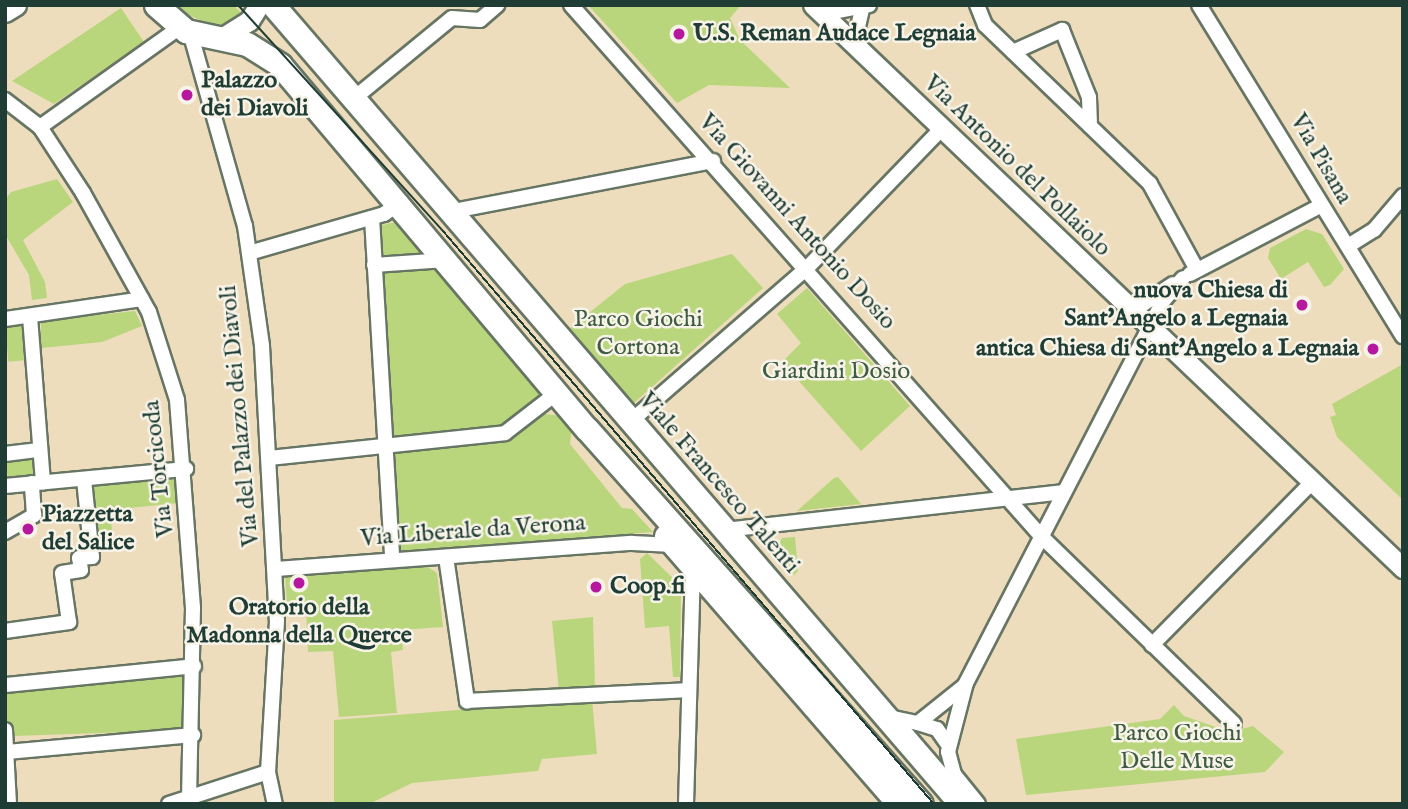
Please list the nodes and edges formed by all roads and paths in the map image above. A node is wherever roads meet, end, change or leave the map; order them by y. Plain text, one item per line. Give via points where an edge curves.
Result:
1 (16, 5) edge
2 (156, 5) edge
3 (259, 5) edge
4 (273, 5) edge
5 (497, 5) edge
6 (571, 5) edge
7 (977, 5) edge
8 (1199, 5) edge
9 (865, 7) edge
10 (818, 10) edge
11 (5, 12) edge
12 (185, 30) junction
13 (223, 37) junction
14 (854, 44) junction
15 (1013, 52) junction
16 (5, 100) edge
17 (352, 100) junction
18 (1090, 126) junction
19 (40, 127) junction
20 (942, 128) junction
21 (713, 161) junction
22 (1403, 196) edge
23 (401, 202) junction
24 (1320, 206) junction
25 (448, 212) junction
26 (372, 218) junction
27 (1348, 246) junction
28 (248, 253) junction
29 (451, 260) junction
30 (374, 265) junction
31 (808, 267) junction
32 (1197, 270) junction
33 (1183, 278) junction
34 (142, 299) junction
35 (1133, 311) junction
36 (30, 317) junction
37 (5, 319) edge
38 (1151, 330) junction
39 (1403, 336) edge
40 (558, 392) junction
41 (631, 422) junction
42 (386, 445) junction
43 (39, 450) junction
44 (5, 454) edge
45 (269, 458) junction
46 (186, 469) junction
47 (627, 475) junction
48 (84, 479) junction
49 (37, 483) junction
50 (1311, 483) junction
51 (5, 486) edge
52 (1064, 492) junction
53 (1014, 503) junction
54 (724, 530) junction
55 (5, 532) edge
56 (1041, 536) junction
57 (674, 545) junction
58 (446, 557) junction
59 (393, 559) junction
60 (693, 568) junction
61 (1402, 568) edge
62 (276, 569) junction
63 (716, 595) junction
64 (692, 610) junction
65 (5, 631) edge
66 (1152, 645) junction
67 (194, 666) junction
68 (966, 683) junction
69 (5, 685) edge
70 (689, 690) junction
71 (882, 713) junction
72 (918, 723) junction
73 (1234, 724) dead end
74 (5, 730) edge
75 (193, 735) junction
76 (948, 745) junction
77 (7, 752) edge
78 (268, 772) junction
79 (189, 800) edge
80 (896, 802) edge
81 (9, 804) edge
82 (169, 804) edge
83 (275, 804) edge
84 (686, 804) edge
85 (921, 804) edge
86 (961, 804) edge
87 (978, 804) edge

1 - 11 street
2 - 12 main road
3 - 13 street via 249,21
4 - 17 main road, Viale Francesco Talenti
5 - 17 street via 480,20 452,18
6 - 21 street, Via Giovanni Antonio Dosio
7 - 15 street via 985,25
8 - 24 street, Via Pisana
9 - 10 street
9 - 14 street
10 - 14 street, Via Antonio del Pollaiolo
12 - 13 main road
12 - 19 street
12 - 28 street, Via del Palazzo dei Diavoli
13 - 23 main road via 280,65
14 - 20 street, Via Antonio del Pollaiolo
15 - 18 street
15 - 18 street via 1062,30 1088,97
16 - 19 street
17 - 25 main road, Viale Francesco Talenti
18 - 32 street via 1156,191
19 - 34 street, Via Torcicoda
20 - 31 street
20 - 35 street, Via Antonio del Pollaiolo
21 - 25 street
21 - 31 street, Via Giovanni Antonio Dosio
22 - 27 street via 1374,230
23 - 26 street
23 - 29 main road
24 - 27 street, Via Pisana
24 - 32 street
25 - 41 main road, Viale Francesco Talenti
26 - 28 street
26 - 30 street
27 - 39 street, Via Pisana
28 - 45 street, Via del Palazzo dei Diavoli
29 - 30 street
29 - 40 main road
30 - 42 street
31 - 41 street
31 - 53 street, Via Giovanni Antonio Dosio
32 - 33 street
33 - 35 street
33 - 38 street via 1166,296
34 - 36 street
34 - 46 street, Via Torcicoda via 177,401
35 - 38 street, Via Antonio del Pollaiolo
36 - 37 street
36 - 43 street
38 - 50 street, Via Antonio del Pollaiolo
38 - 52 street
40 - 42 street via 505,433
40 - 47 main road
41 - 54 main road, Viale Francesco Talenti
42 - 45 street
42 - 59 street
43 - 44 street
43 - 49 street
45 - 62 street, Via del Palazzo dei Diavoli
46 - 48 street
46 - 67 street, Via Torcicoda
47 - 57 main road via 646,511
47 - 85 main road
48 - 49 street
48 - 65 street via 92,556 79,558 80,570 62,573 69,622
49 - 51 street
49 - 55 street via 34,515
50 - 61 street, Via Antonio del Pollaiolo
50 - 66 street
52 - 53 street
52 - 56 street
53 - 54 street
53 - 56 street, Via Giovanni Antonio Dosio
54 - 71 main road, Viale Francesco Talenti
56 - 66 street, Via Giovanni Antonio Dosio
56 - 68 street
57 - 58 street, Via Liberale da Verona
57 - 60 main road
58 - 59 street, Via Liberale da Verona
58 - 70 street via 467,701
59 - 62 street, Via Liberale da Verona
60 - 63 main road
60 - 64 street
62 - 78 street, Via del Palazzo dei Diavoli
63 - 64 street
63 - 80 main road
64 - 70 street
66 - 73 street, Via Giovanni Antonio Dosio
67 - 69 street
67 - 75 street, Via Torcicoda
68 - 72 street
68 - 76 street
70 - 84 street
71 - 72 street
71 - 86 main road, Viale Francesco Talenti
72 - 76 street via 937,729
74 - 77 street
75 - 77 street
75 - 79 street, Via Torcicoda
76 - 87 street via 953,771
77 - 81 street
78 - 79 street
78 - 83 street, Via del Palazzo dei Diavoli
79 - 82 street

